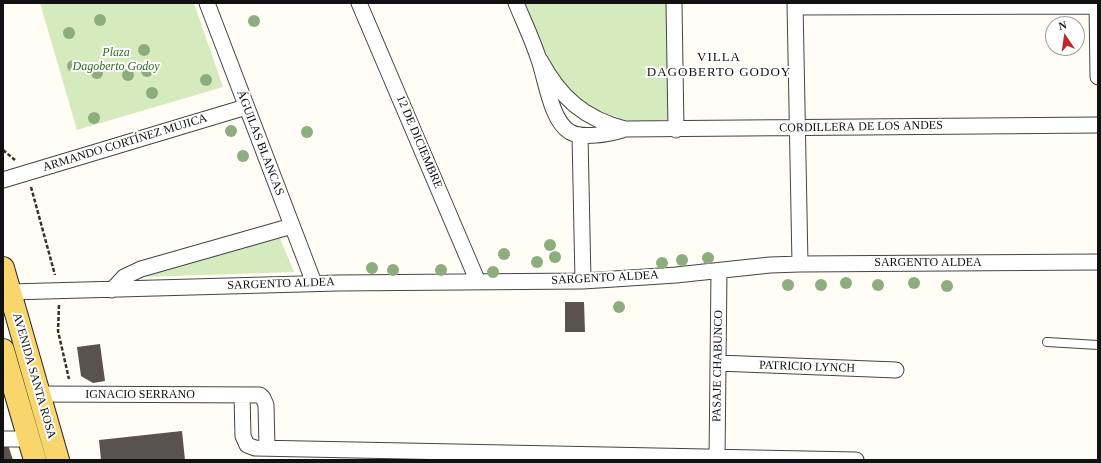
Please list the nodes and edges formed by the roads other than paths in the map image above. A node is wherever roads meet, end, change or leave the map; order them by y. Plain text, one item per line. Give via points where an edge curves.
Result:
1 (207, 3) edge
2 (359, 3) edge
3 (516, 3) edge
4 (674, 3) edge
5 (795, 5) edge
6 (979, 5) edge
7 (1097, 5) edge
8 (540, 60) junction
9 (1098, 77) edge
10 (246, 107) junction
11 (1098, 125) edge
12 (797, 128) junction
13 (625, 129) junction
14 (676, 130) junction
15 (580, 135) junction
16 (3, 180) edge
17 (292, 226) junction
18 (1098, 262) edge
19 (800, 264) junction
20 (3, 268) edge
21 (719, 271) junction
22 (583, 281) junction
23 (478, 282) junction
24 (314, 283) junction
25 (112, 290) junction
26 (10, 292) junction
27 (1047, 342) dead end
28 (1098, 345) edge
29 (3, 350) edge
30 (718, 363) junction
31 (896, 370) dead end
32 (39, 394) junction
33 (242, 395) junction
34 (29, 439) junction
35 (3, 440) edge
36 (267, 448) junction
37 (717, 459) edge
38 (34, 460) edge
39 (58, 460) edge
40 (856, 460) edge

1 - 10 street, ÁGUILAS BLANCAS
2 - 23 street, 12 DE DICIEMBRE
3 - 8 street
4 - 14 street
5 - 6 street
5 - 12 street
6 - 7 street
7 - 9 street
8 - 13 street, CORDILLERA DE LOS ANDES via 564,96 585,113 609,125
8 - 15 street via 559,121 569,132
10 - 16 street, ARMANDO CORTÍNEZ MUJICA
10 - 17 street, ÁGUILAS BLANCAS
11 - 12 street, CORDILLERA DE LOS ANDES
12 - 14 street, CORDILLERA DE LOS ANDES
12 - 19 street
13 - 14 street, CORDILLERA DE LOS ANDES
13 - 15 street, CORDILLERA DE LOS ANDES
15 - 22 street
17 - 24 street, ÁGUILAS BLANCAS
17 - 25 street via 141,269 124,277
18 - 19 street, SARGENTO ALDEA
19 - 21 street, SARGENTO ALDEA
20 - 26 main road, AVENIDA SANTA ROSA
21 - 22 street, SARGENTO ALDEA
21 - 30 street, PASAJE CHABUNCO
22 - 23 street, SARGENTO ALDEA
23 - 24 street, SARGENTO ALDEA
24 - 25 street, SARGENTO ALDEA
25 - 26 street, SARGENTO ALDEA
26 - 32 main road, AVENIDA SANTA ROSA
27 - 28 lane
29 - 34 main road, AVENIDA SANTA ROSA
30 - 31 street, PATRICIO LYNCH
30 - 37 street, PASAJE CHABUNCO
32 - 33 street, IGNACIO SERRANO
32 - 39 main road, AVENIDA SANTA ROSA
33 - 36 street via 244,441 251,447
33 - 36 street, IGNACIO SERRANO via 260,396 265,401
34 - 35 street
34 - 38 main road, AVENIDA SANTA ROSA
36 - 37 street
37 - 40 street

